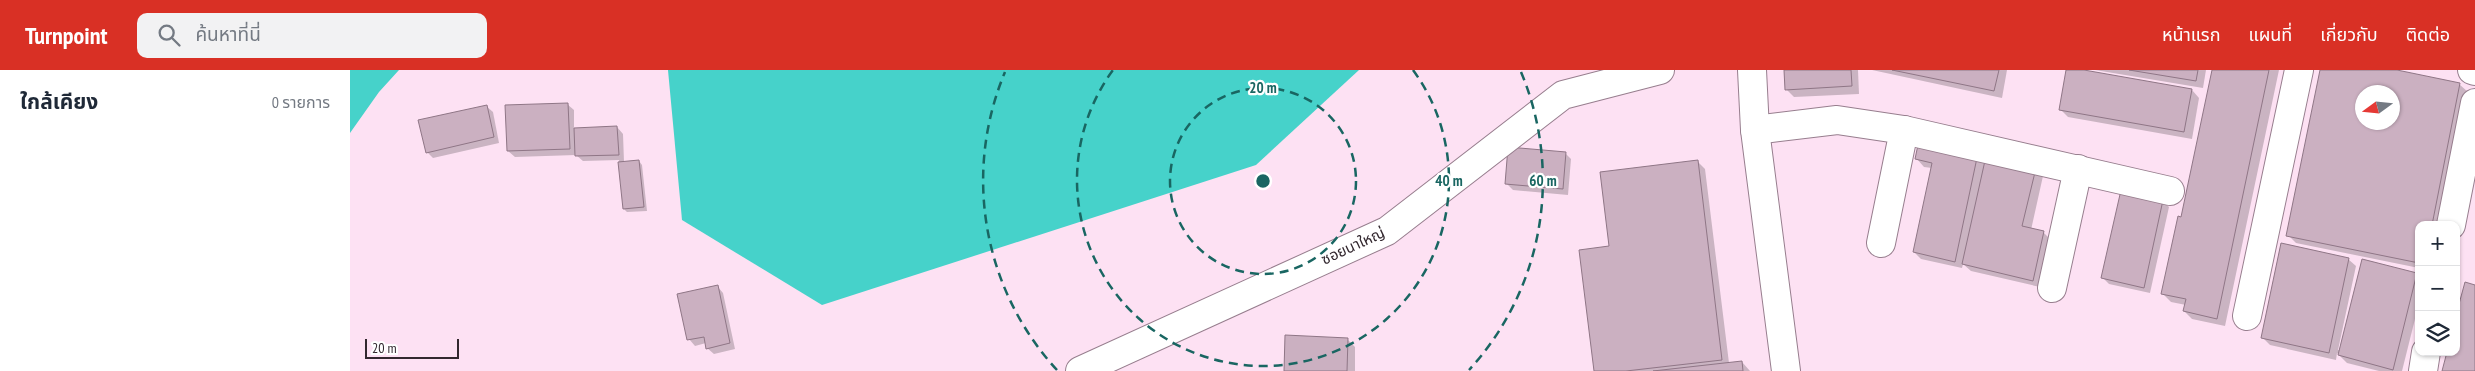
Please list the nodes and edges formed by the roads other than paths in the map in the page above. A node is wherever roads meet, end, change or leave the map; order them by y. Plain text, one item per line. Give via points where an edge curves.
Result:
1 (1660, 70) edge
2 (1752, 70) edge
3 (2299, 70) edge
4 (2475, 104) edge
5 (1755, 130) junction
6 (1904, 130) junction
7 (2078, 169) junction
8 (2170, 191) dead end
9 (2452, 221) edge
10 (1881, 243) dead end
11 (2052, 288) dead end
12 (2246, 316) dead end
13 (2425, 356) edge
14 (1080, 371) edge
15 (1786, 371) edge
16 (2423, 371) edge

1 - 14 street, ซอยนาใหญ่ via 1563,95 1387,231
2 - 5 street
3 - 12 street
4 - 9 street
5 - 6 street via 1837,120
5 - 15 street
6 - 7 street
6 - 10 street
7 - 8 street
7 - 11 street
13 - 16 street

